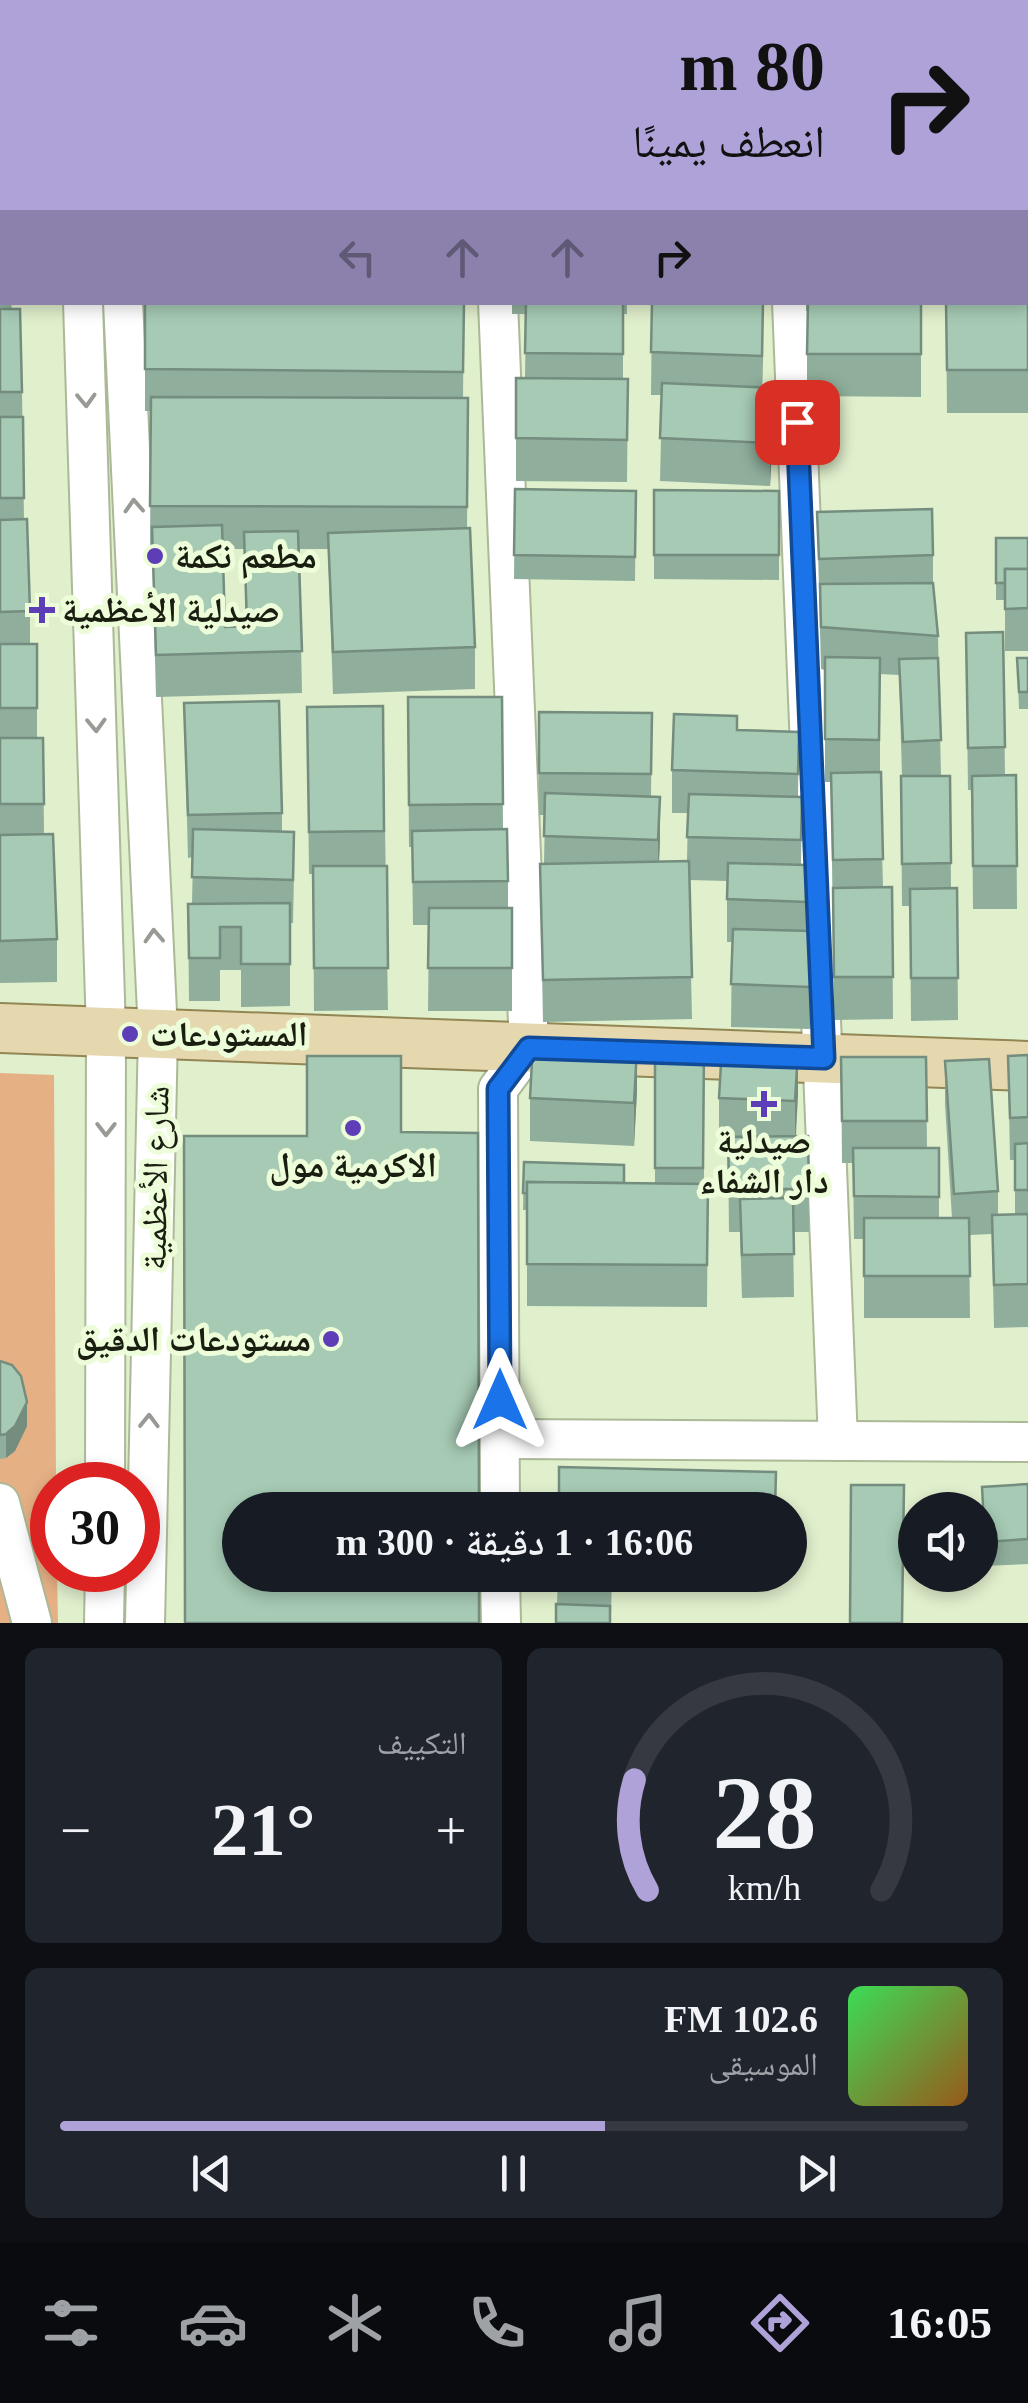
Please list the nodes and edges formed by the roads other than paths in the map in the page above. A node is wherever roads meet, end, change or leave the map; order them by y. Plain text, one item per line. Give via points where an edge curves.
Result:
1 (84, 305) edge
2 (123, 305) edge
3 (498, 305) edge
4 (792, 305) edge
5 (0, 1028) edge
6 (106, 1031) junction
7 (158, 1033) junction
8 (529, 1048) junction
9 (824, 1058) junction
10 (1028, 1066) edge
11 (500, 1439) junction
12 (838, 1441) junction
13 (1028, 1442) edge
14 (105, 1462) edge
15 (500, 1492) edge
16 (0, 1503) edge
17 (105, 1592) edge
18 (500, 1592) edge
19 (32, 1623) edge
20 (104, 1623) edge
21 (144, 1623) edge
22 (500, 1623) edge

1 -> 6 street
7 -> 2 street, شارع الأعظمية
3 - 8 street
4 - 9 street
5 - 6 main road
6 - 7 main road
6 -> 14 street
7 - 8 main road
21 -> 7 street, شارع الأعظمية
8 - 9 main road
8 - 11 street via 498,1089
9 - 10 main road
9 - 12 street
11 - 12 street
11 - 15 street
12 - 13 street
16 - 19 street
17 - 20 street
18 - 22 street

